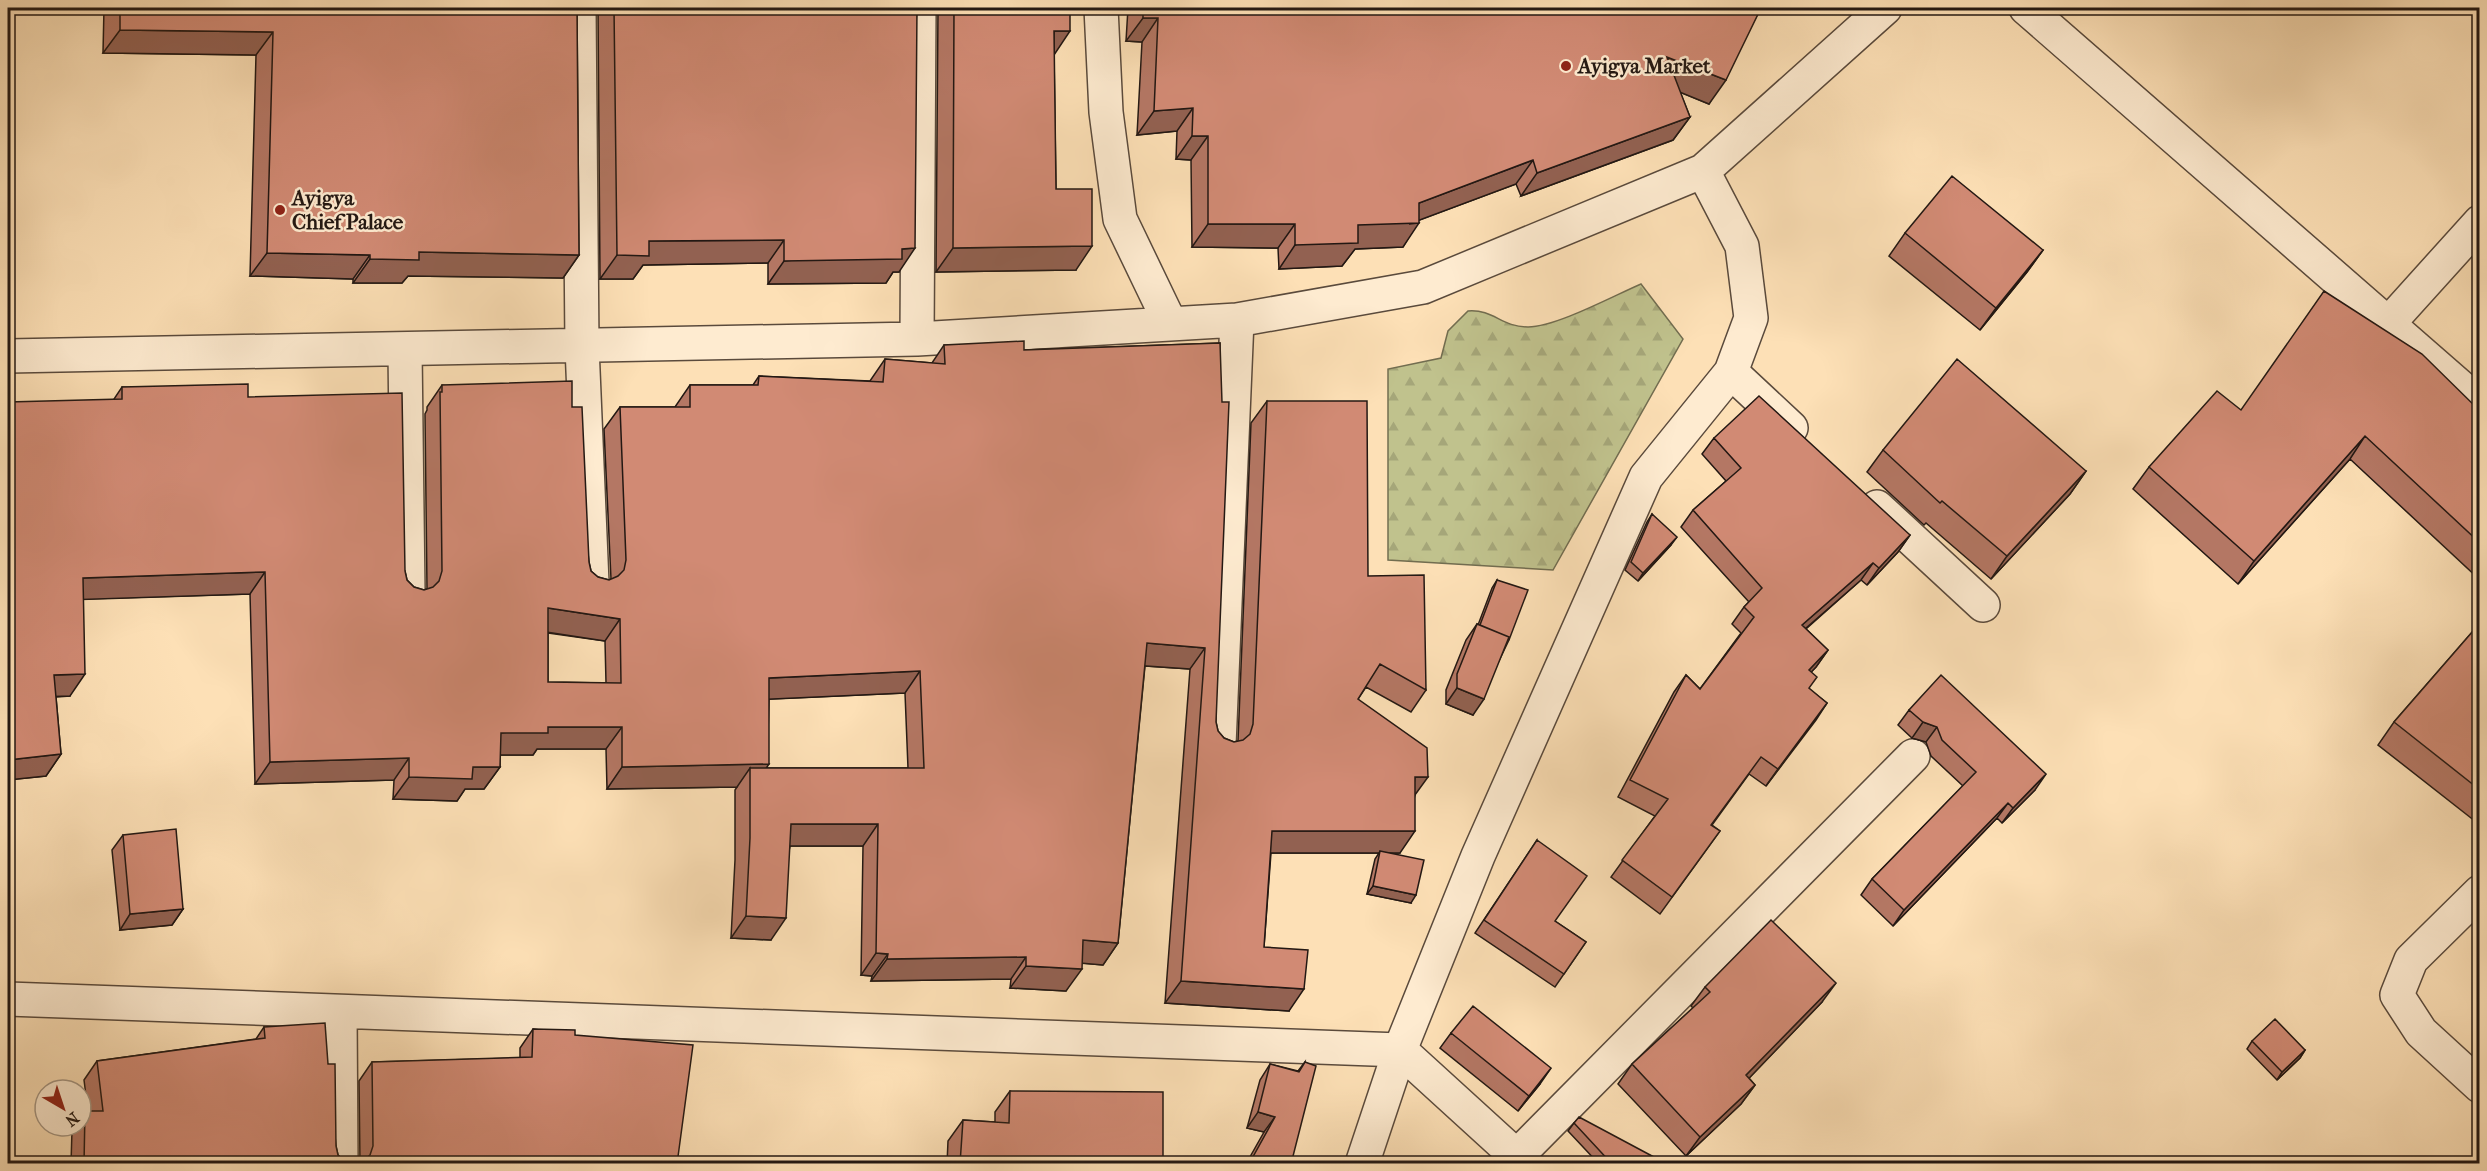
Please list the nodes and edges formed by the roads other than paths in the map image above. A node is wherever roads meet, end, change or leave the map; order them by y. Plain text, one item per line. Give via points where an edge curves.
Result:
1 (579, 8) edge
2 (919, 8) edge
3 (1101, 8) edge
4 (1886, 8) edge
5 (2045, 13) edge
6 (1703, 171) junction
7 (2480, 222) edge
8 (1237, 320) junction
9 (1170, 323) junction
10 (2388, 324) junction
11 (917, 339) junction
12 (582, 347) junction
13 (405, 350) junction
14 (8, 356) edge
15 (1731, 372) junction
16 (2480, 404) edge
17 (1809, 444) edge
18 (1852, 484) edge
19 (592, 583) edge
20 (408, 593) edge
21 (1983, 605) dead end
22 (1220, 745) edge
23 (1913, 756) dead end
24 (2480, 892) edge
25 (8, 999) edge
26 (340, 1012) junction
27 (1400, 1050) junction
28 (2480, 1086) edge
29 (1521, 1160) edge
30 (341, 1164) edge
31 (1362, 1164) edge

1 - 12 street
2 - 11 street
3 - 9 street via 1106,112 1120,219
4 - 6 street
5 - 10 street
6 - 8 street via 1423,287
6 - 15 street via 1742,246 1751,318
7 - 10 street
8 - 9 street
8 - 22 street
9 - 11 street
10 - 16 street
11 - 12 street
12 - 13 street
12 - 19 street
13 - 14 street
13 - 20 street
15 - 17 street
15 - 27 street via 1646,477 1478,856
18 - 21 street
23 - 29 street
24 - 28 street via 2411,960 2397,995 2421,1032
25 - 26 street
26 - 27 street
26 - 30 street
27 - 29 street
27 - 31 street

